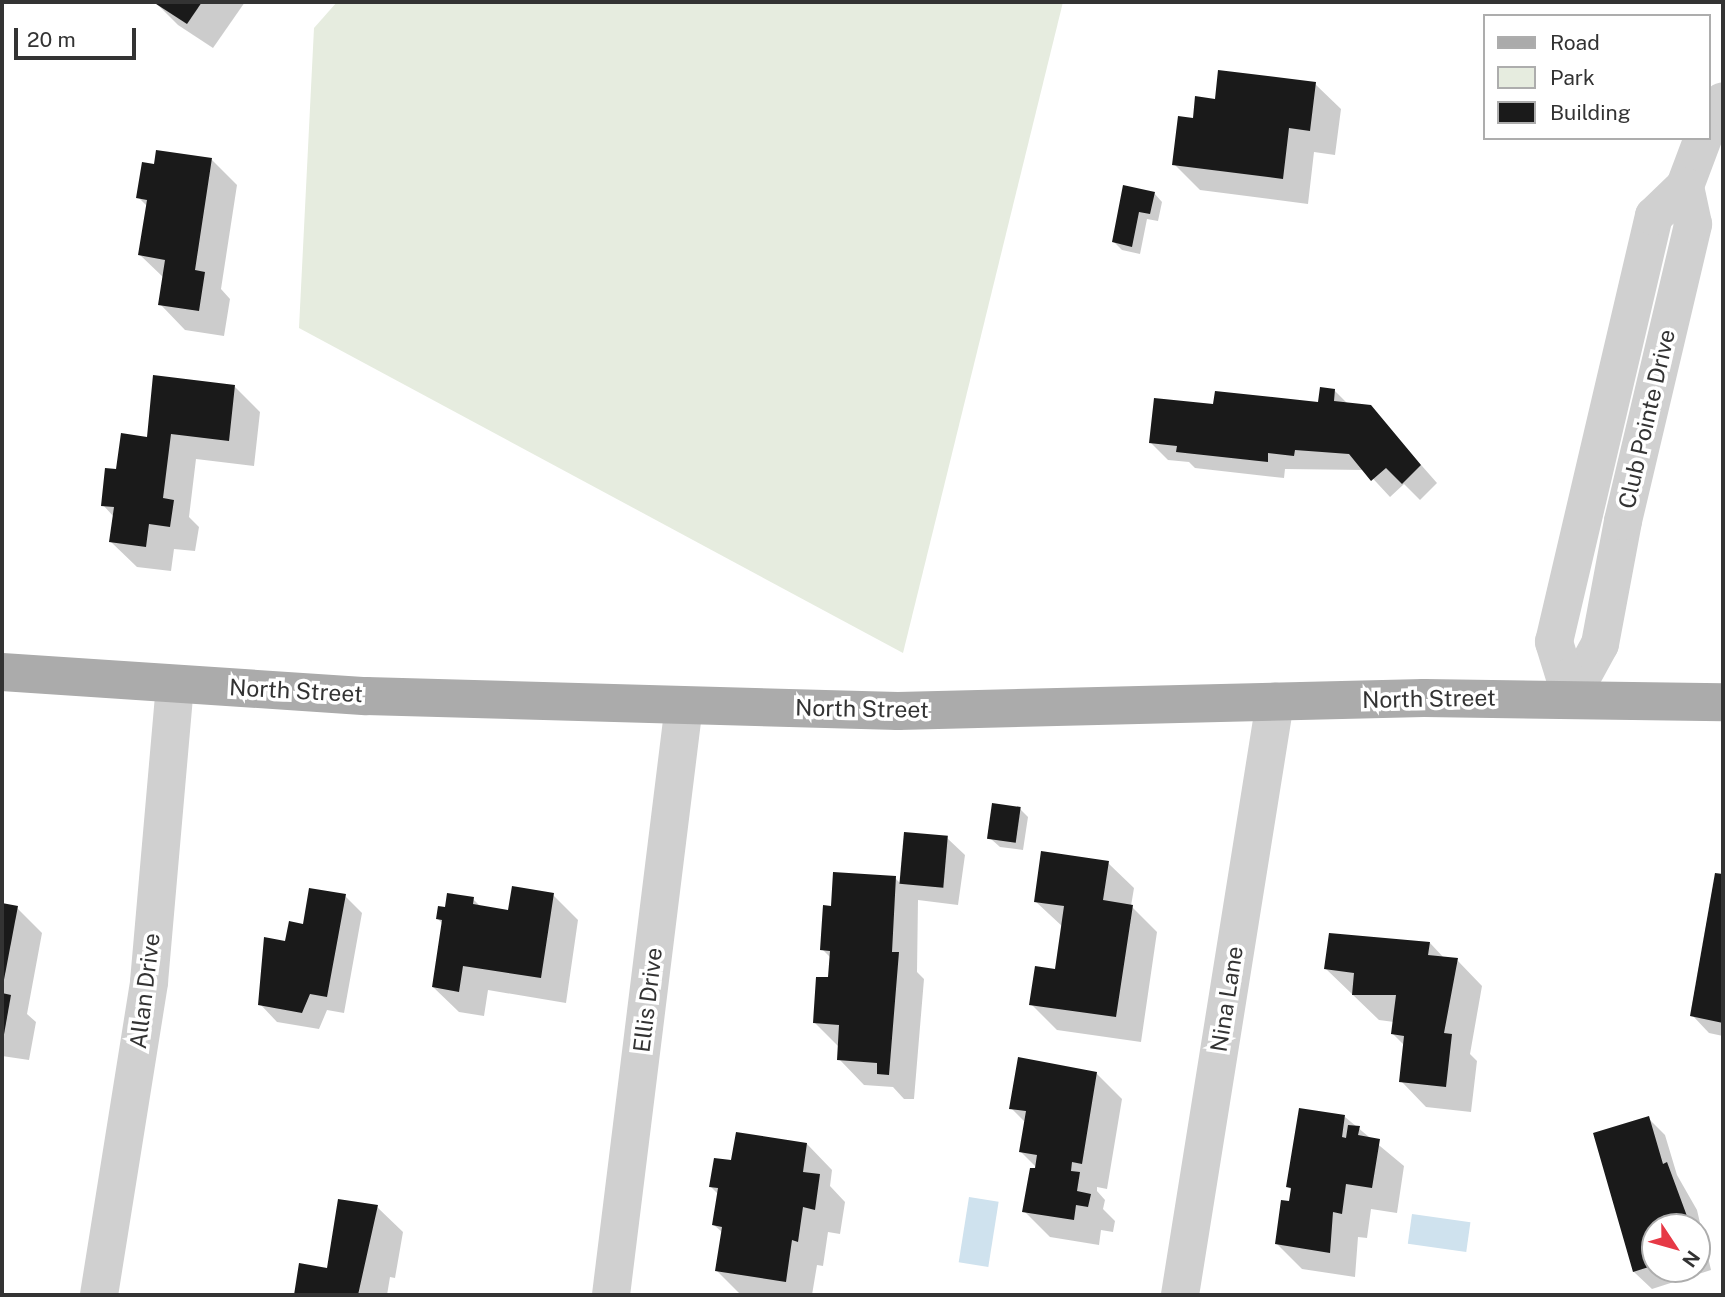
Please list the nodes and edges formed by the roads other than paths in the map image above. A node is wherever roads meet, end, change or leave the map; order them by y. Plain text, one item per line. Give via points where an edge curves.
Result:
1 (1723, 101) edge
2 (1711, 118) edge
3 (1702, 140) edge
4 (2, 672) edge
5 (175, 684) junction
6 (1571, 697) junction
7 (1275, 702) junction
8 (1723, 702) edge
9 (684, 705) junction
10 (100, 1295) edge
11 (611, 1295) edge
12 (1180, 1295) edge

1 - 2 street
3 - 6 street via 1685,186 1654,216 1554,642
4 - 5 main road, North Street
5 - 9 main road, North Street via 366,696
5 - 10 street, Allan Drive via 149,982
6 - 7 main road, North Street
6 - 8 main road, North Street
7 - 9 main road, North Street via 898,711
7 - 12 street, Nina Lane
9 - 11 street, Ellis Drive

